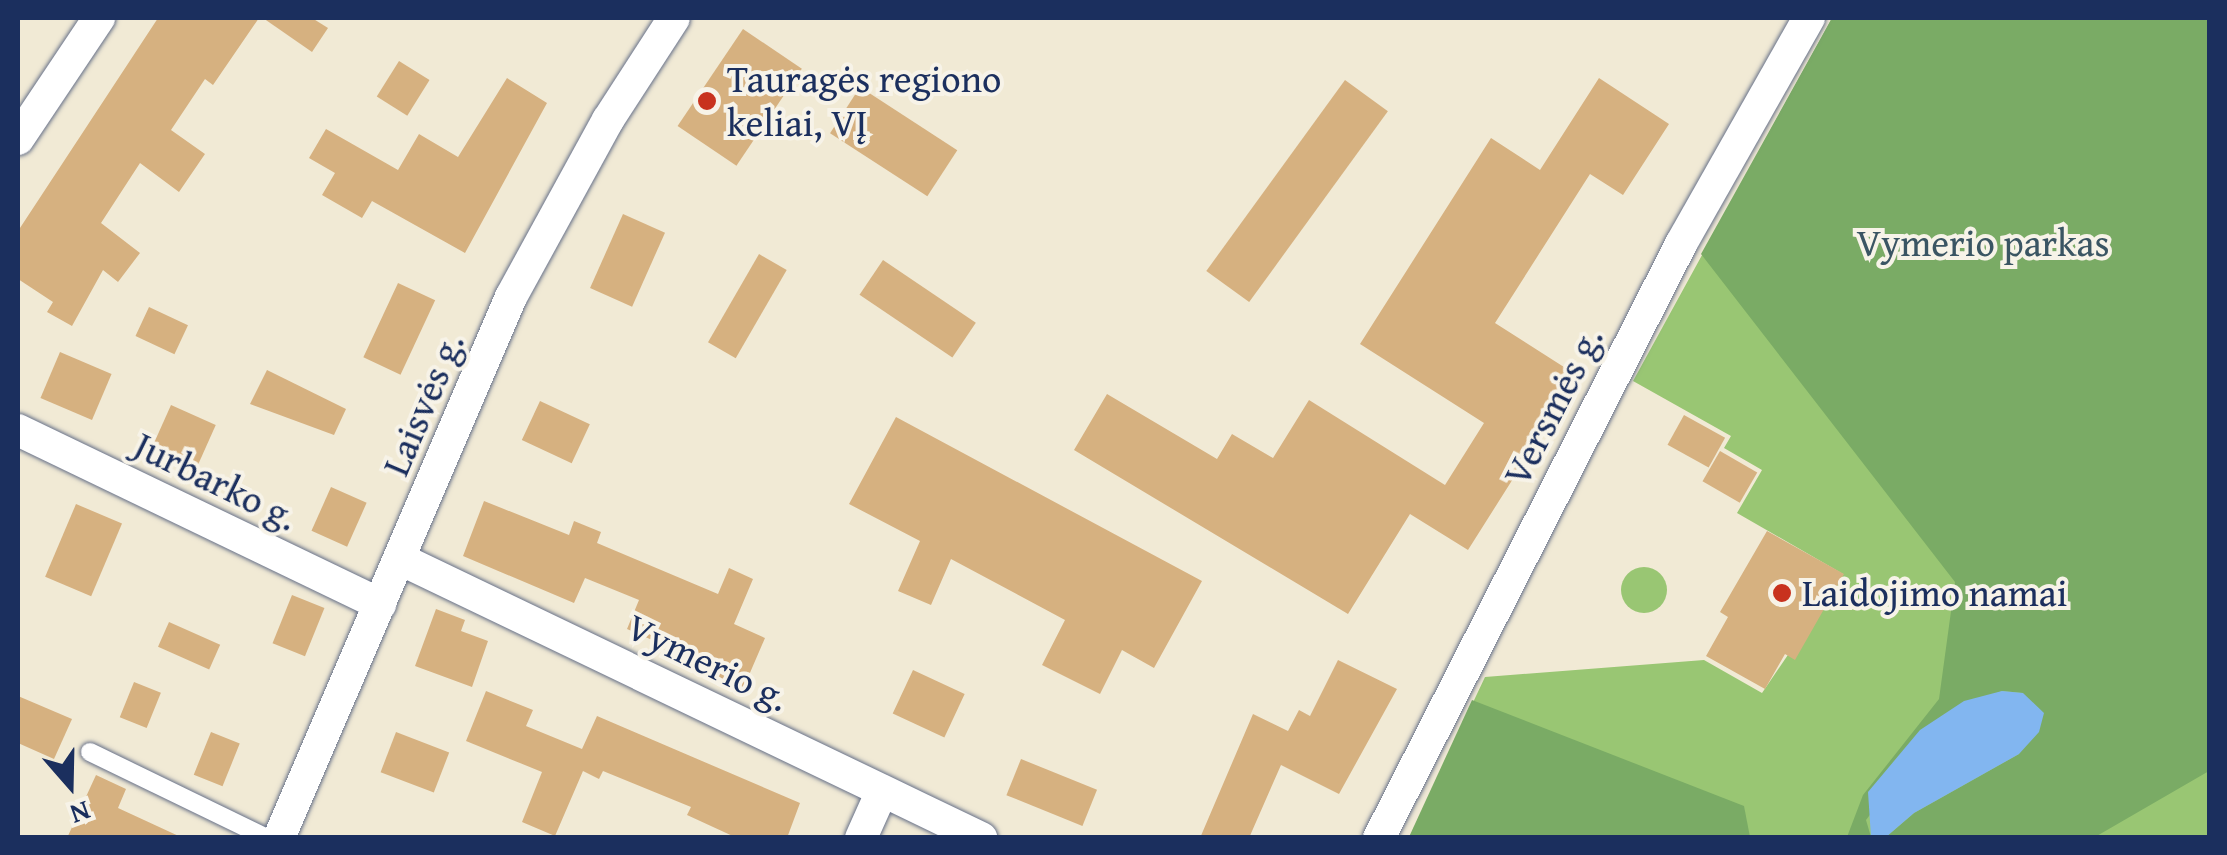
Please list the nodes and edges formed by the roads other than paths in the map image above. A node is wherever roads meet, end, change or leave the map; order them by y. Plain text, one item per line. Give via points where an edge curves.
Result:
1 (99, 18) edge
2 (674, 18) edge
3 (1809, 18) edge
4 (18, 139) edge
5 (18, 430) edge
6 (400, 559) junction
7 (380, 604) junction
8 (90, 752) dead end
9 (882, 791) junction
10 (267, 838) edge
11 (279, 838) edge
12 (862, 838) edge
13 (980, 838) edge
14 (1379, 838) edge

1 - 4 street
2 - 6 street, Laisvės g. via 608,120 511,297
3 - 14 street, Versmės g. via 1681,244
5 - 7 street, Jurbarko g.
6 - 7 street, Laisvės g.
6 - 9 street, Vymerio g.
7 - 11 street, Laisvės g.
8 - 10 lane
9 - 12 street
9 - 13 street, Vymerio g.

